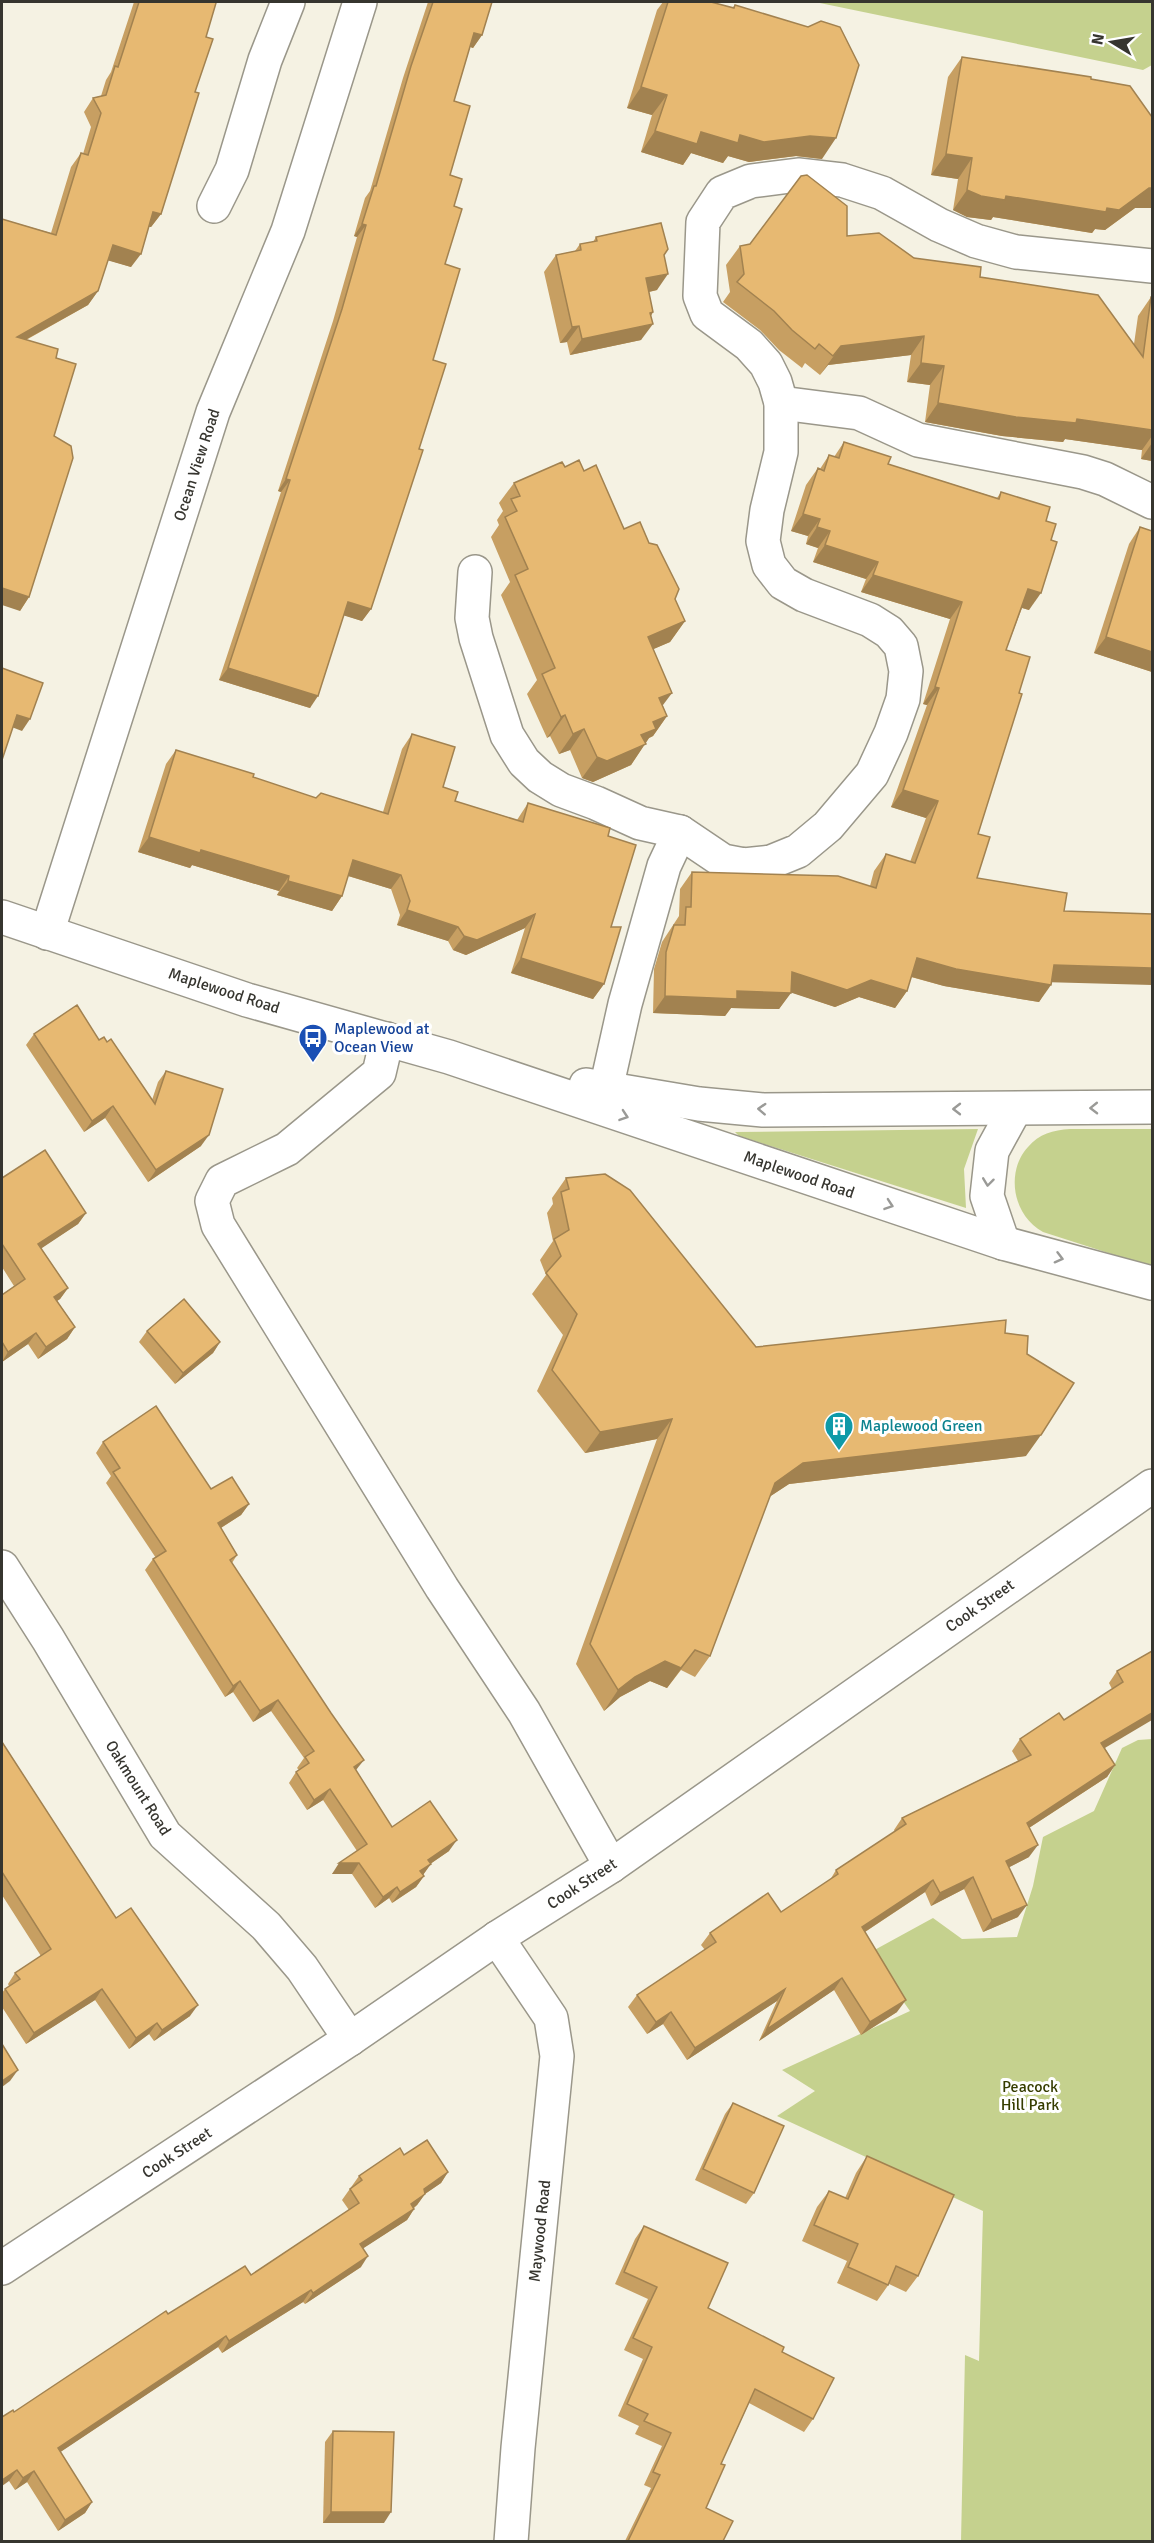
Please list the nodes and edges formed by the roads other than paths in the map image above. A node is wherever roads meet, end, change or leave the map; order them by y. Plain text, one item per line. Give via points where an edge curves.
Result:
1 (288, 2) edge
2 (360, 2) edge
3 (214, 206) dead end
4 (1152, 266) edge
5 (781, 403) junction
6 (1152, 502) edge
7 (475, 572) dead end
8 (680, 832) junction
9 (2, 917) edge
10 (47, 933) junction
11 (387, 1039) junction
12 (449, 1057) junction
13 (606, 1089) junction
14 (1152, 1107) edge
15 (1015, 1109) junction
16 (1003, 1243) junction
17 (1152, 1283) edge
18 (1152, 1486) edge
19 (2, 1567) edge
20 (611, 1866) junction
21 (497, 1938) junction
22 (350, 2039) junction
23 (2, 2268) edge
24 (511, 2541) edge

1 - 3 street via 265,60 231,170
2 - 10 street, Ocean View Road via 288,231 213,412
4 - 5 street via 1016,252 986,244 939,225 882,193 843,180 798,176 751,181 722,194 703,222 699,296 707,314 749,345 766,364
5 - 6 street via 859,413 918,440 1083,472
5 - 8 street via 781,452 763,541 769,565 783,583 804,596 870,620 889,632 901,646 906,670 903,699 872,774 828,826 798,851 771,862 744,865 723,861
7 - 8 street via 472,618 476,638 507,735 525,762 561,790 640,823
8 - 13 street via 661,878 625,1004
9 - 10 street, Maplewood Road
10 - 11 street, Maplewood Road via 246,1000
11 - 12 street, Maplewood Road
11 - 20 street via 379,1073 287,1149 222,1181 212,1202 218,1225 442,1588 524,1712
12 - 13 street, Maplewood Road
12 -> 16 street, Maplewood Road
15 -> 13 street, Maplewood Road via 763,1110
14 -> 15 street, Maplewood Road
15 -> 16 street via 992,1151 987,1196
16 -> 17 street, Maplewood Road
18 - 20 street, Cook Street
19 - 22 street, Oakmount Road via 165,1835 266,1926 302,1968
20 - 21 street, Cook Street
21 - 22 street, Cook Street
21 - 24 street, Maywood Road via 551,2018 557,2056
22 - 23 street, Cook Street

